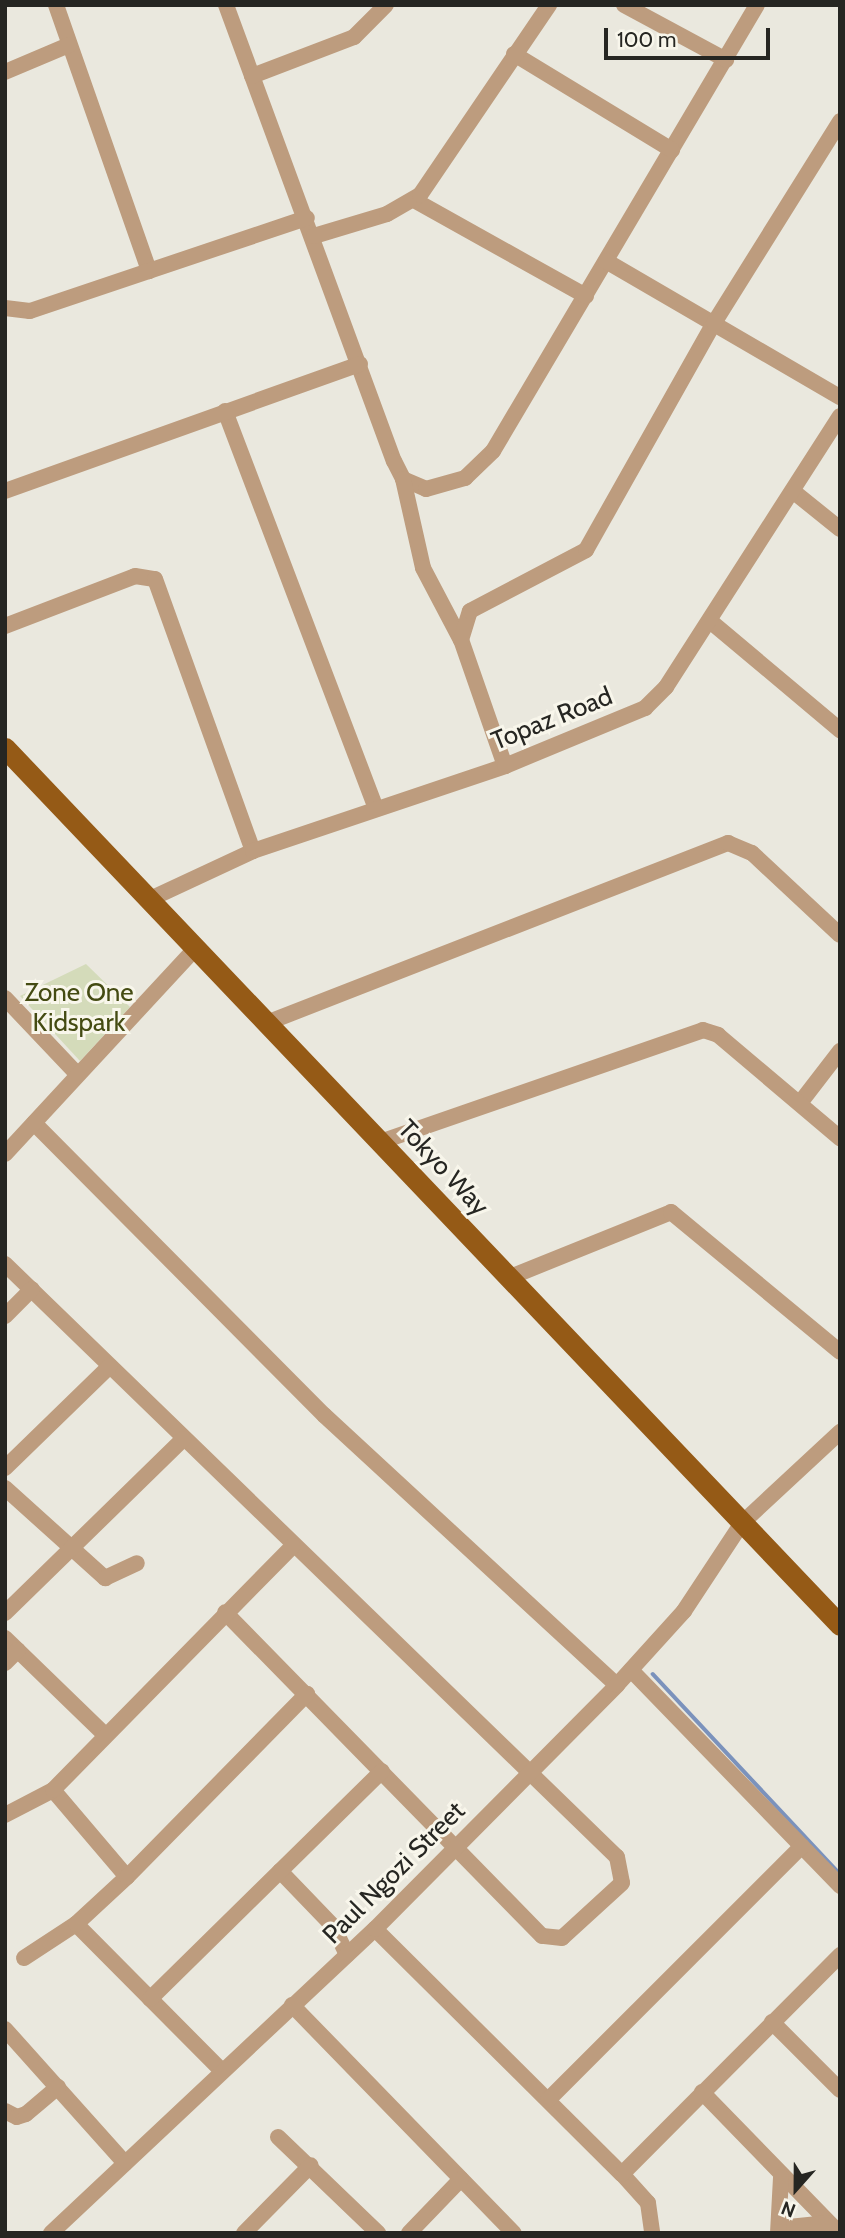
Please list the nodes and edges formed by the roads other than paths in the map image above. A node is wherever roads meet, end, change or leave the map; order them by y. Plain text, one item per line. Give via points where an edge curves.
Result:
1 (55, 5) edge
2 (226, 5) edge
3 (386, 5) edge
4 (549, 5) edge
5 (624, 5) edge
6 (757, 5) edge
7 (69, 45) junction
8 (514, 54) junction
9 (726, 60) junction
10 (5, 72) edge
11 (252, 76) junction
12 (840, 121) edge
13 (672, 149) junction
14 (414, 200) junction
15 (307, 218) junction
16 (314, 236) junction
17 (606, 261) junction
18 (149, 271) junction
19 (586, 296) junction
20 (8, 312) edge
21 (713, 323) junction
22 (360, 364) junction
23 (840, 397) edge
24 (225, 411) junction
25 (840, 416) edge
26 (403, 479) junction
27 (5, 491) edge
28 (794, 492) junction
29 (840, 529) edge
30 (710, 621) junction
31 (5, 626) edge
32 (461, 640) junction
33 (840, 730) edge
34 (5, 748) edge
35 (505, 766) junction
36 (376, 808) junction
37 (253, 851) junction
38 (148, 900) junction
39 (840, 935) edge
40 (196, 948) junction
41 (6, 1000) edge
42 (269, 1022) junction
43 (840, 1051) edge
44 (77, 1074) junction
45 (800, 1103) junction
46 (34, 1123) junction
47 (840, 1138) edge
48 (380, 1142) junction
49 (5, 1154) edge
50 (5, 1264) edge
51 (508, 1278) junction
52 (32, 1289) junction
53 (5, 1316) edge
54 (840, 1352) edge
55 (110, 1366) junction
56 (840, 1432) edge
57 (183, 1439) junction
58 (5, 1468) edge
59 (5, 1488) edge
60 (742, 1523) junction
61 (293, 1546) junction
62 (71, 1549) junction
63 (137, 1563) dead end
64 (225, 1612) junction
65 (5, 1613) edge
66 (840, 1625) edge
67 (5, 1638) edge
68 (18, 1650) junction
69 (5, 1663) edge
70 (631, 1670) junction
71 (617, 1685) junction
72 (307, 1694) junction
73 (104, 1734) junction
74 (382, 1772) junction
75 (529, 1772) junction
76 (53, 1790) junction
77 (5, 1815) edge
78 (802, 1846) junction
79 (456, 1847) junction
80 (280, 1871) junction
81 (127, 1877) junction
82 (840, 1886) edge
83 (76, 1924) junction
84 (375, 1929) junction
85 (347, 1955) junction
86 (840, 1955) edge
87 (24, 1958) dead end
88 (150, 1999) junction
89 (292, 2005) junction
90 (772, 2022) junction
91 (5, 2029) edge
92 (222, 2071) junction
93 (58, 2087) junction
94 (840, 2090) edge
95 (702, 2092) junction
96 (548, 2100) junction
97 (5, 2111) edge
98 (278, 2137) dead end
99 (125, 2164) junction
100 (310, 2165) junction
101 (622, 2174) junction
102 (781, 2177) junction
103 (461, 2179) junction
104 (834, 2228) edge
105 (779, 2231) edge
106 (51, 2233) edge
107 (244, 2233) edge
108 (378, 2233) edge
109 (409, 2233) edge
110 (514, 2233) edge
111 (652, 2233) edge

1 - 7 street
2 - 11 street
3 - 11 street via 354,37
4 - 8 street
5 - 9 street
6 - 9 street
7 - 10 street
7 - 18 street
8 - 13 street
8 - 14 street
9 - 13 street
11 - 15 street
12 - 21 street
13 - 17 street
14 - 16 street
14 - 19 street
15 - 16 street
15 - 18 street
16 - 22 street
17 - 19 street
17 - 21 street
18 - 20 street
19 - 26 street via 483,463 465,478 426,489
21 - 23 street
21 - 32 street via 586,550 474,607
22 - 24 street
22 - 26 street
24 - 27 street
24 - 36 street
25 - 28 street, Topaz Road
26 - 32 street via 423,568
28 - 29 street
28 - 30 street, Topaz Road
30 - 33 street
30 - 35 street, Topaz Road via 667,687 645,708
31 - 37 street via 135,576 155,579
32 - 35 street
34 - 38 main road, Tokyo Way
35 - 36 street, Topaz Road
36 - 37 street, Topaz Road
37 - 38 street, Topaz Road
38 - 40 main road, Tokyo Way
39 - 42 street via 752,853 728,843
40 - 42 main road, Tokyo Way
40 - 44 street
41 - 44 street
42 - 48 main road, Tokyo Way
43 - 45 street
44 - 46 street
45 - 47 street
45 - 48 street via 718,1035 695,1030
46 - 49 street
46 - 71 street via 324,1415
48 - 51 main road, Tokyo Way
50 - 52 street
51 - 54 street via 671,1212
51 - 60 main road, Tokyo Way
52 - 53 street
52 - 55 street
55 - 57 street
55 - 58 street
56 - 60 street, Paul Ngozi Street via 807,1457
57 - 61 street
57 - 62 street
59 - 62 street
60 - 66 main road, Tokyo Way
60 - 70 street, Paul Ngozi Street via 684,1611
61 - 64 street
61 - 75 street
62 - 63 street via 104,1578
62 - 65 street
64 - 72 street
64 - 73 street
67 - 68 street
68 - 69 street
68 - 73 street
70 - 71 street, Paul Ngozi Street
70 - 78 street
71 - 75 street, Paul Ngozi Street
72 - 74 street
72 - 81 street
73 - 76 street
74 - 79 street
74 - 80 street
75 - 79 street, Paul Ngozi Street
75 - 79 street via 617,1857 622,1883 562,1938 551,1939 530,1927
76 - 77 street
76 - 81 street
78 - 82 street
78 - 96 street
79 - 84 street, Paul Ngozi Street
80 - 85 street via 334,1926
80 - 88 street
81 - 83 street
83 - 87 street
83 - 88 street
84 - 85 street, Paul Ngozi Street
84 - 96 street
85 - 89 street, Paul Ngozi Street
86 - 90 street
88 - 92 street
89 - 92 street, Paul Ngozi Street
89 - 103 street
90 - 94 street
90 - 95 street
91 - 93 street
92 - 99 street, Paul Ngozi Street
93 - 97 street via 26,2114 17,2117
93 - 99 street
95 - 101 street
95 - 102 street
96 - 101 street
98 - 100 street
99 - 106 street, Paul Ngozi Street
100 - 107 street
100 - 108 street
101 - 111 street via 648,2203
102 - 104 street
102 - 105 street
103 - 109 street
103 - 110 street
104 - 105 street

